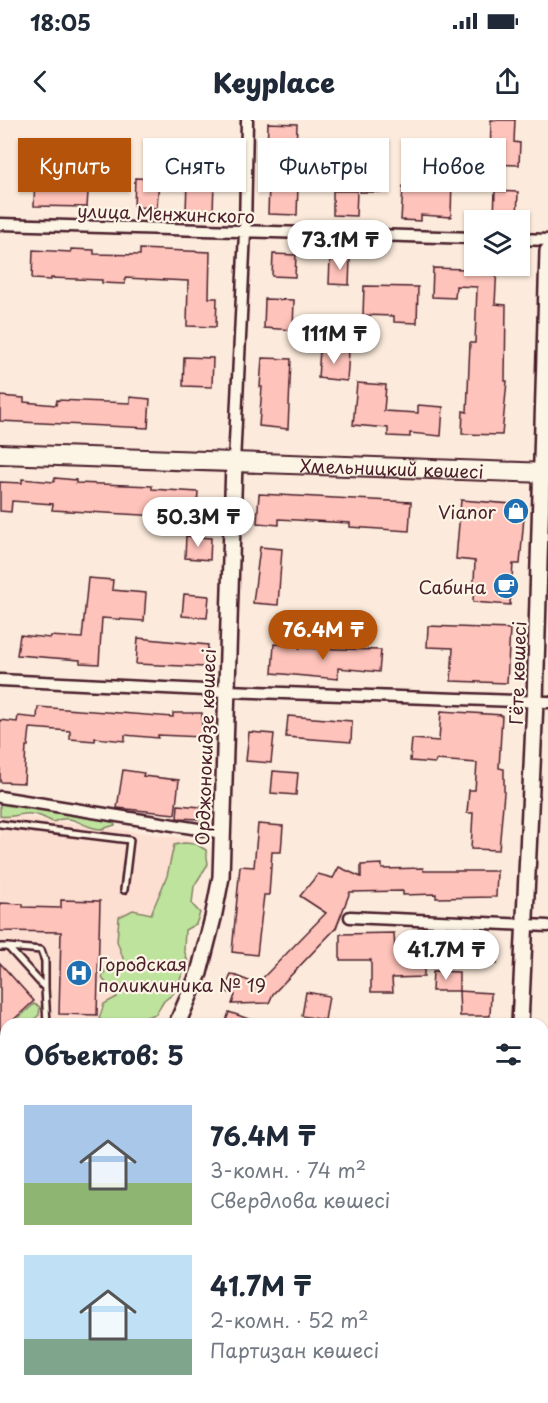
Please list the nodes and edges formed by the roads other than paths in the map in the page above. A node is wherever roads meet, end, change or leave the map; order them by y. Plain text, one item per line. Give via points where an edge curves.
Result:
1 (247, 120) edge
2 (0, 224) edge
3 (245, 232) junction
4 (464, 238) edge
5 (530, 239) edge
6 (548, 240) edge
7 (548, 251) edge
8 (0, 454) edge
9 (234, 463) junction
10 (545, 473) edge
11 (0, 680) edge
12 (226, 691) junction
13 (542, 702) edge
14 (0, 797) edge
15 (0, 825) edge
16 (223, 833) junction
17 (124, 891) dead end
18 (350, 917) dead end
19 (525, 925) junction
20 (548, 926) edge
21 (0, 947) edge
22 (8, 947) junction
23 (45, 988) junction
24 (45, 1018) edge
25 (180, 1018) edge
26 (520, 1018) edge

1 - 3 street
2 - 3 street, улица Менжинского
3 - 4 street, улица Менжинского
3 - 9 street
5 - 6 street
7 - 10 main road, Гёте көшесі
8 - 9 main road, Хмельницкий көшесі
9 - 10 main road, Хмельницкий көшесі
9 - 12 main road, Орджонокидзе көшесі
10 - 13 main road, Гёте көшесі
11 - 12 street
12 - 13 street
12 - 16 main road, Орджонокидзе көшесі
13 - 19 main road, Гёте көшесі
14 - 16 street
15 - 17 lane via 129,840
16 - 25 main road, Орджонокидзе көшесі via 221,877 213,918 199,973
18 - 19 street
19 - 20 street
19 - 26 main road, Гёте көшесі
21 - 22 lane
22 - 23 lane
22 - 23 lane via 41,950
23 - 24 lane

